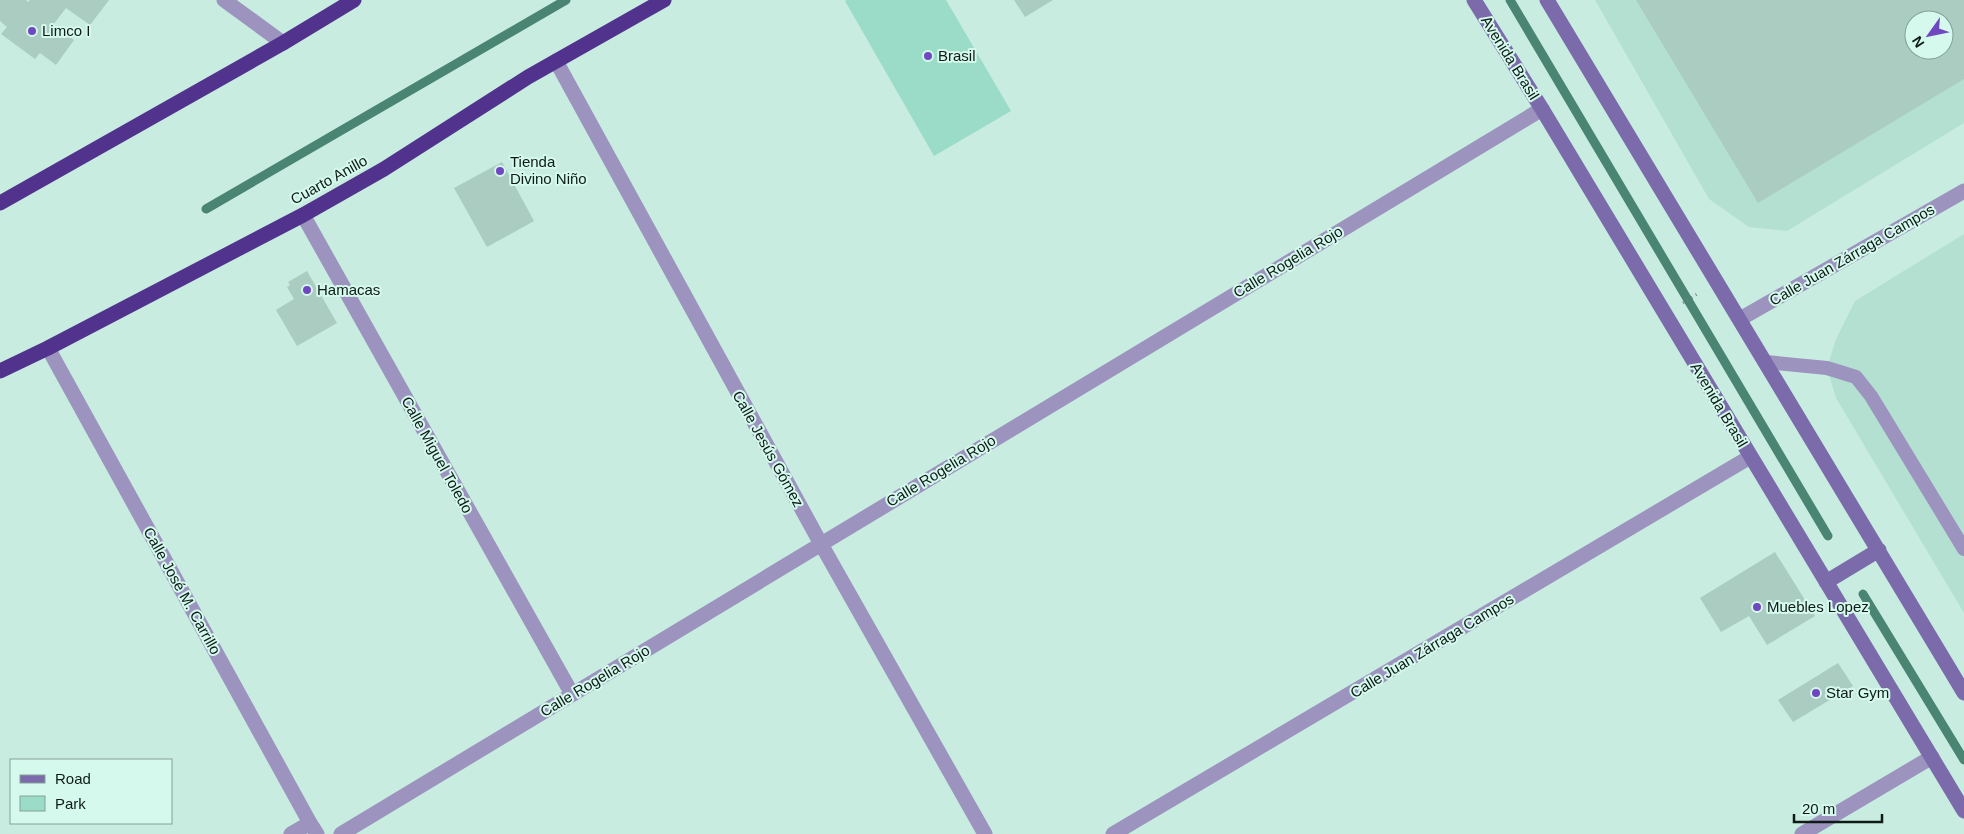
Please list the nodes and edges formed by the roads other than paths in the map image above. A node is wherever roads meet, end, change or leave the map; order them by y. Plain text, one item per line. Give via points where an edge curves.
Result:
1 (224, 0) edge
2 (354, 0) edge
3 (664, 0) edge
4 (1474, 0) edge
5 (1547, 0) edge
6 (283, 43) junction
7 (556, 61) junction
8 (1542, 108) junction
9 (1964, 191) edge
10 (0, 203) edge
11 (303, 215) junction
12 (1740, 319) junction
13 (48, 348) junction
14 (1766, 362) junction
15 (0, 371) edge
16 (1750, 458) junction
17 (821, 544) junction
18 (1964, 549) edge
19 (1879, 550) junction
20 (1826, 582) junction
21 (1964, 693) edge
22 (572, 694) junction
23 (1932, 757) junction
24 (1964, 811) edge
25 (313, 829) edge
26 (291, 834) edge
27 (341, 834) edge
28 (985, 834) edge
29 (1113, 834) edge
30 (1802, 834) edge

1 - 6 street
2 - 6 highway
3 - 7 highway, Cuarto Anillo
4 - 8 main road, Avenida Brasil
5 - 12 main road
6 - 10 highway
7 - 11 highway, Cuarto Anillo via 384,169
7 - 17 street, Calle Jesús Gómez
8 - 16 main road, Avenida Brasil
8 - 17 street, Calle Rogelia Rojo
9 - 12 street, Calle Juan Zárraga Campos
11 - 13 highway, Cuarto Anillo
11 - 22 street, Calle Miguel Toledo
12 - 14 main road
13 - 15 highway, Cuarto Anillo
13 - 25 street, Calle José M. Carrillo
14 - 18 lane via 1827,368 1856,377 1871,396
14 - 19 main road
16 - 20 main road, Avenida Brasil
16 - 29 street, Calle Juan Zárraga Campos
17 - 22 street, Calle Rogelia Rojo
17 - 28 street, Calle Jesús Gómez
19 - 20 main road
19 - 21 main road
20 - 23 main road, Avenida Brasil
22 - 27 street, Calle Rogelia Rojo
23 - 24 main road, Avenida Brasil
23 - 30 street
25 - 26 street

